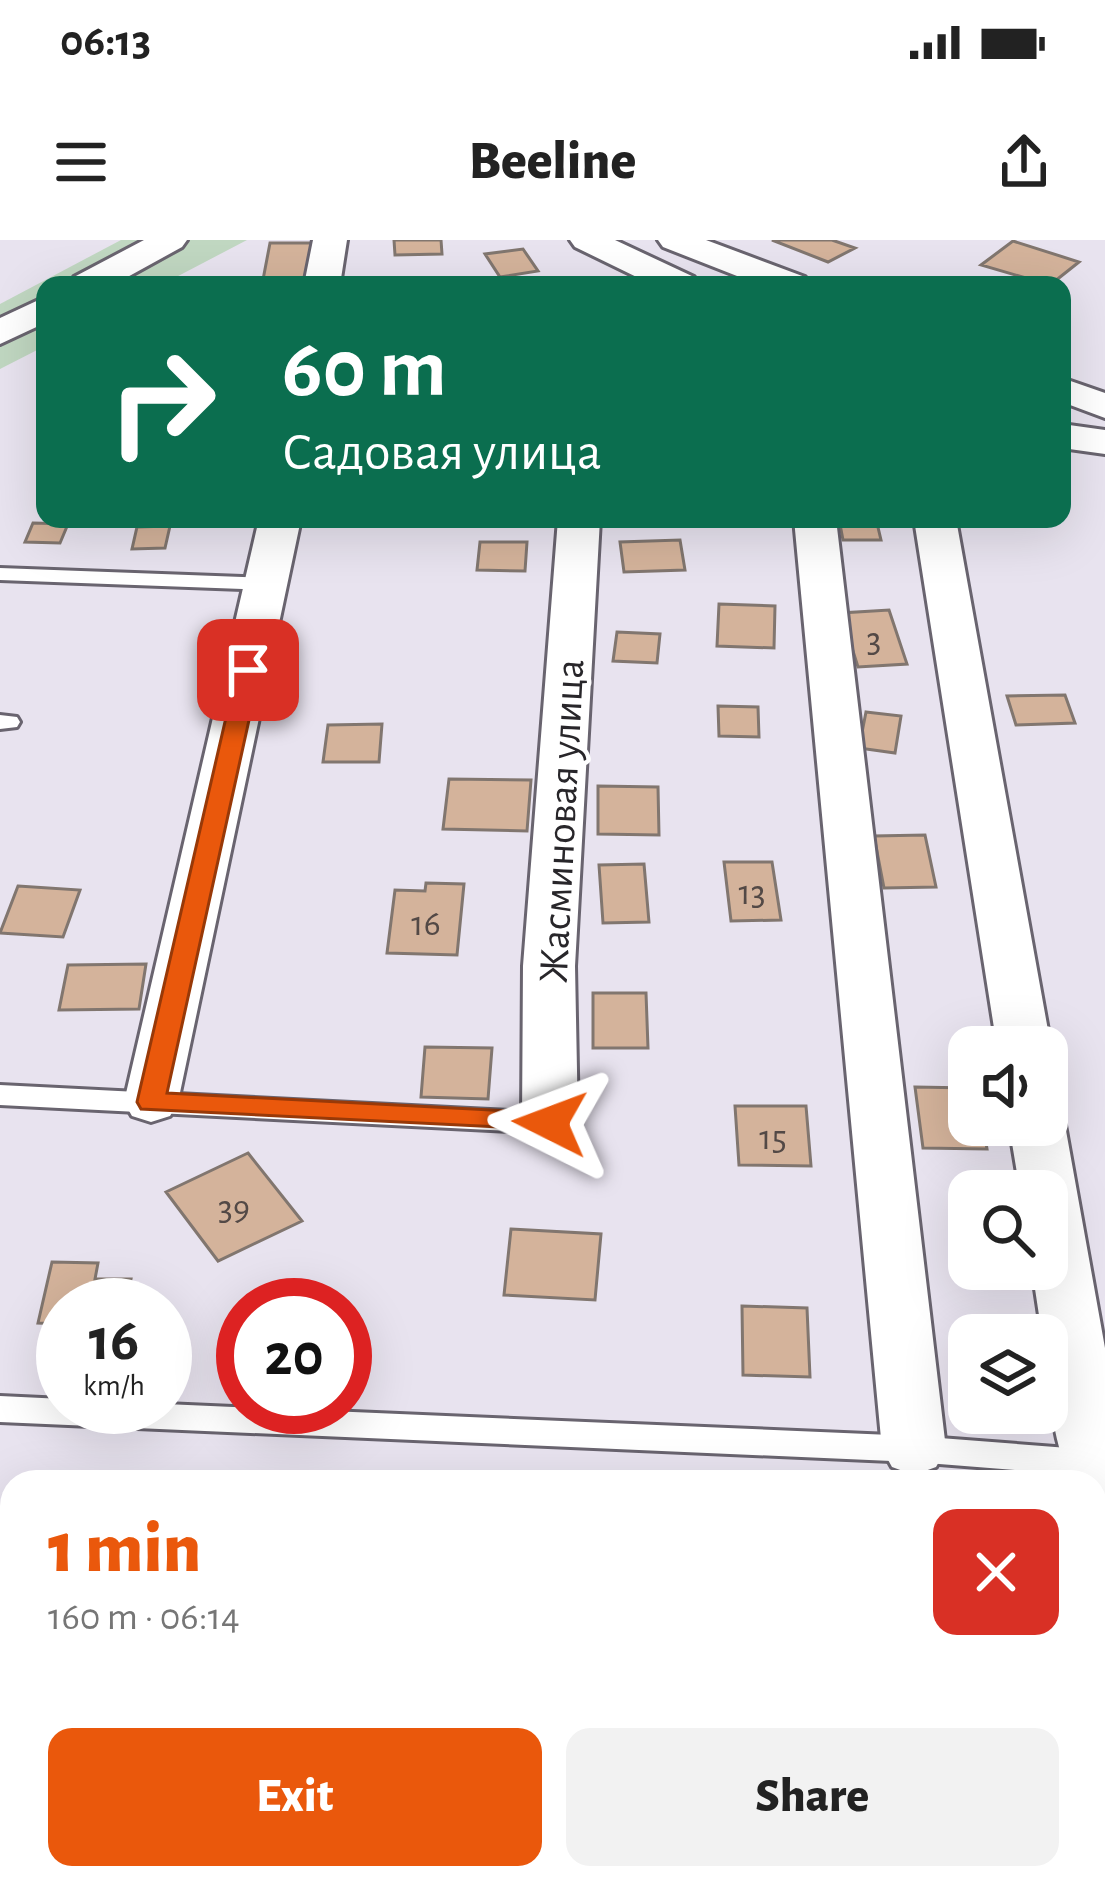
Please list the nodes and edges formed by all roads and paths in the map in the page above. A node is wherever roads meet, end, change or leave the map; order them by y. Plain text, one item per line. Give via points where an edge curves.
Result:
1 (170, 240) edge
2 (330, 240) edge
3 (675, 240) edge
4 (592, 242) edge
5 (104, 276) edge
6 (324, 276) edge
7 (594, 276) edge
8 (662, 276) edge
9 (769, 276) edge
10 (36, 313) edge
11 (0, 333) edge
12 (1071, 393) edge
13 (1105, 406) edge
14 (1071, 437) edge
15 (1105, 442) edge
16 (278, 528) edge
17 (578, 528) edge
18 (815, 528) edge
19 (936, 528) edge
20 (0, 574) edge
21 (268, 584) junction
22 (1020, 1026) edge
23 (0, 1095) edge
24 (151, 1102) junction
25 (550, 1123) joint
26 (1041, 1146) edge
27 (0, 1409) edge
28 (914, 1449) junction
29 (1094, 1462) junction
30 (1096, 1470) edge

1 - 5 street
2 - 6 street
3 - 9 street
4 - 7 street
4 - 8 street
10 - 11 street
12 - 13 street
14 - 15 street
16 - 21 street
17 - 25 street, Жасминовая улица via 549,966
18 - 28 street
19 - 22 street
20 - 21 lane
21 - 24 street
23 - 24 lane
24 - 25 lane
26 - 29 street
27 - 28 lane
28 - 29 lane
29 - 30 lane

